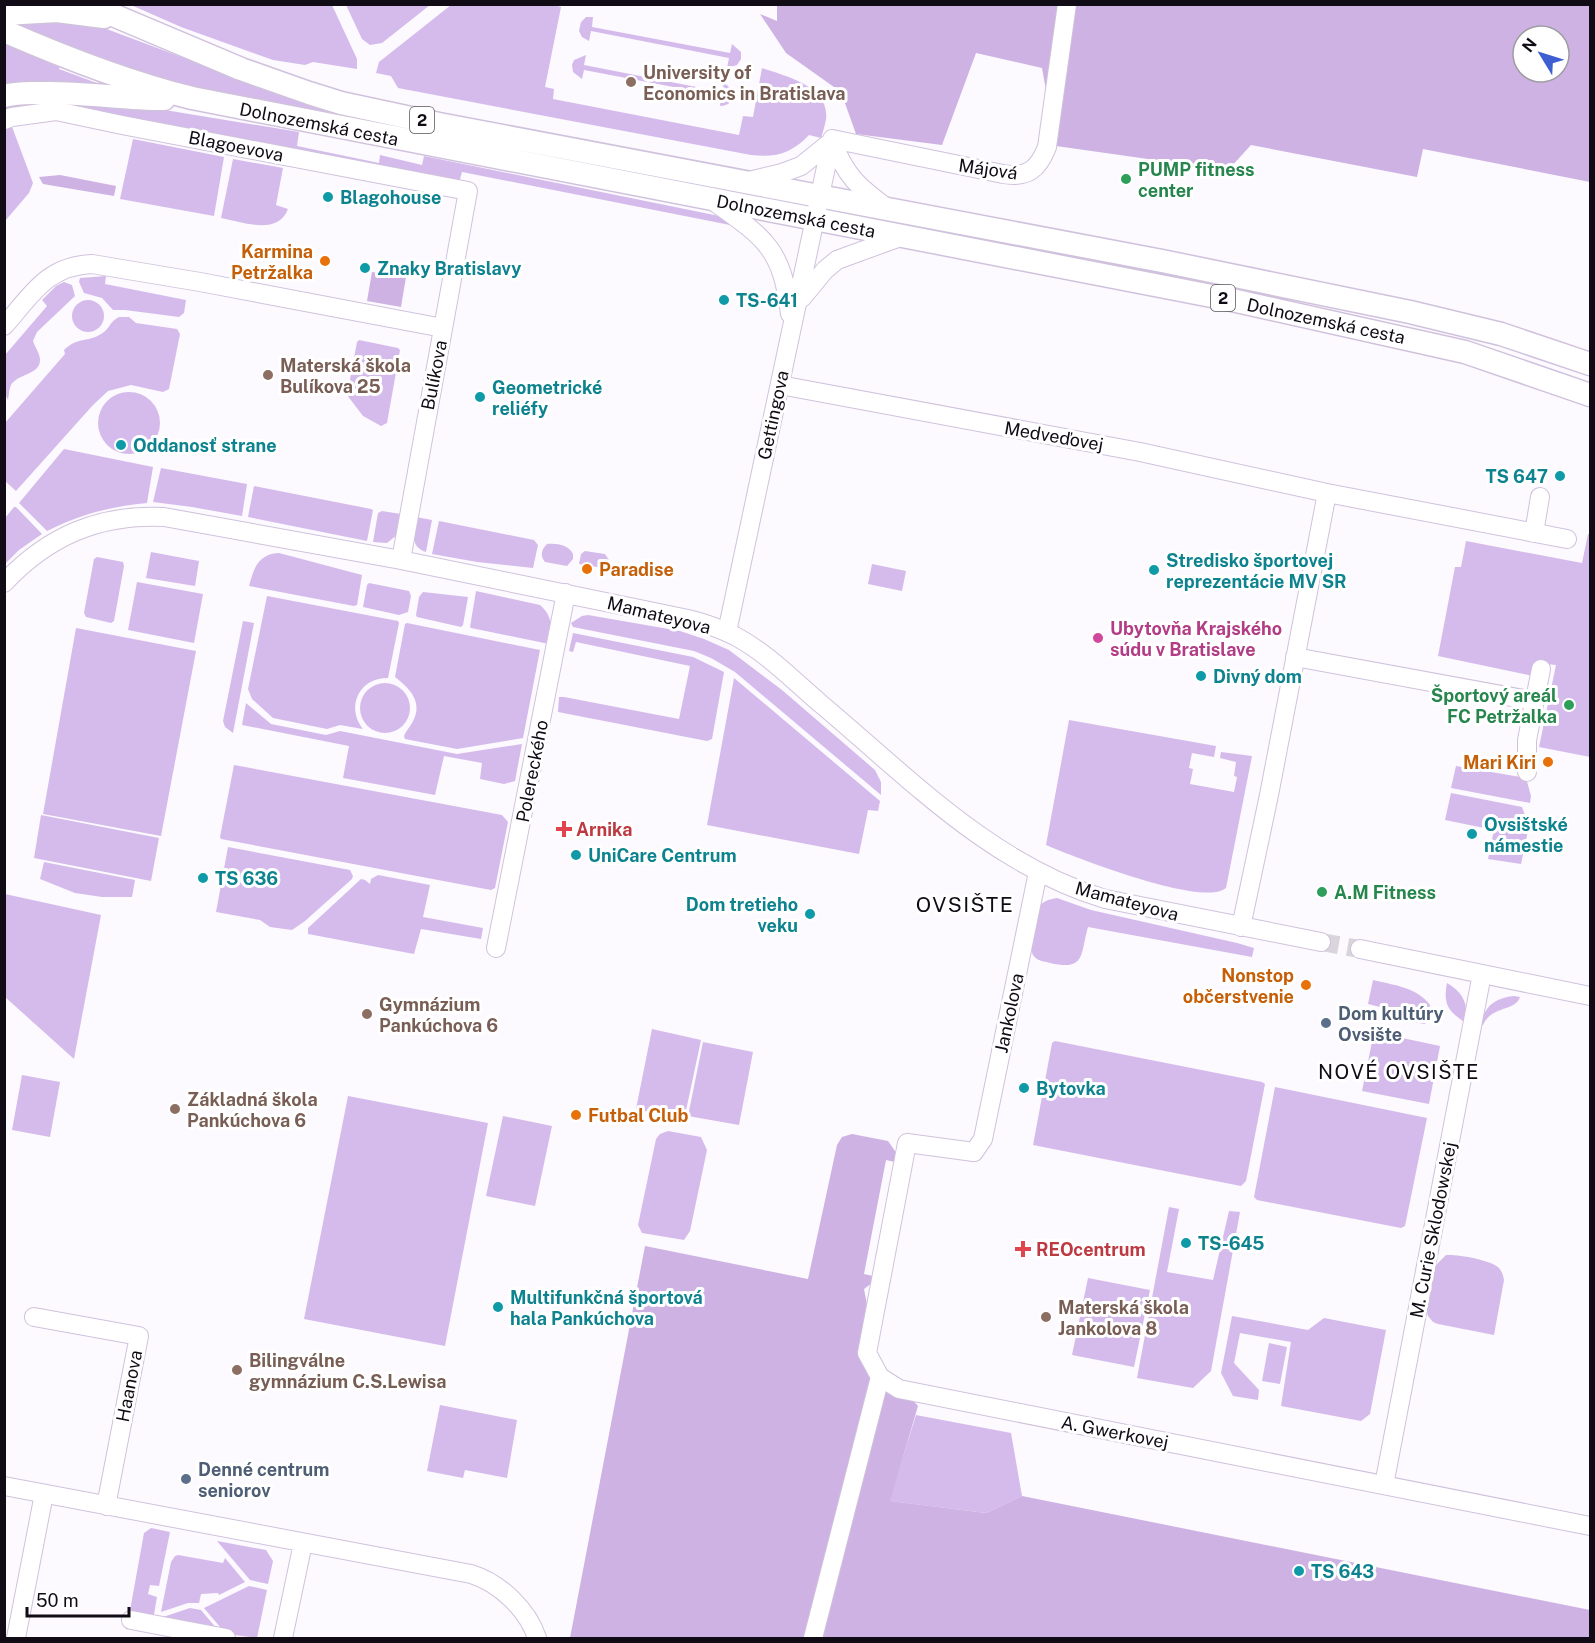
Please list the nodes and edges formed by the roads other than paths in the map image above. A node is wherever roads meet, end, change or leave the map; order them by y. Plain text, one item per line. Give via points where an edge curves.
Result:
1 (87, 4) edge
2 (1067, 4) edge
3 (4, 14) edge
4 (118, 18) junction
5 (4, 31) edge
6 (192, 98) junction
7 (7, 111) edge
8 (832, 141) junction
9 (744, 182) junction
10 (468, 190) joint
11 (711, 200) junction
12 (819, 208) junction
13 (891, 211) junction
14 (903, 236) junction
15 (797, 304) junction
16 (4, 326) edge
17 (442, 328) junction
18 (792, 328) junction
19 (1590, 364) edge
20 (780, 385) junction
21 (1590, 395) edge
22 (1327, 493) junction
23 (1540, 497) dead end
24 (1534, 533) junction
25 (1567, 539) dead end
26 (401, 560) junction
27 (4, 583) edge
28 (566, 593) junction
29 (727, 632) junction
30 (1295, 657) junction
31 (1540, 669) dead end
32 (1534, 700) junction
33 (1527, 772) dead end
34 (1038, 872) junction
35 (1241, 927) junction
36 (1321, 942) tunnel mouth
37 (496, 948) dead end
38 (1360, 949) tunnel mouth
39 (1482, 974) junction
40 (1590, 996) edge
41 (34, 1317) dead end
42 (880, 1377) junction
43 (1384, 1485) junction
44 (4, 1486) edge
45 (44, 1494) junction
46 (106, 1506) junction
47 (1590, 1526) edge
48 (303, 1543) junction
49 (131, 1620) dead end
50 (16, 1638) edge
51 (226, 1638) edge
52 (283, 1638) edge
53 (537, 1638) edge
54 (813, 1638) edge

1 - 4 main road, Dolnozemská cesta / 2
2 - 8 street, Májová via 1047,147 1027,174 1003,174
3 - 4 main road via 57,12
4 - 9 main road, Dolnozemská cesta / 2 via 241,69 341,103
5 - 6 main road, Dolnozemská cesta / 2 via 130,81
6 - 7 main road via 14,93
6 - 11 main road, Dolnozemská cesta / 2
7 - 10 street, Blagoevova via 56,111
8 - 9 street via 801,166
8 - 12 street
8 - 13 street via 848,174
9 - 12 main road, Dolnozemská cesta / 2
10 - 17 street, Bulíkova
11 - 12 main road, Dolnozemská cesta / 2
11 - 18 street via 756,232 774,254 785,283
12 - 13 main road, Dolnozemská cesta / 2
12 - 14 main road, Dolnozemská cesta / 2
12 - 15 street, Gettingova
13 - 19 main road, Dolnozemská cesta / 2 via 1410,312 1501,334
14 - 15 street via 837,260
14 - 21 main road, Dolnozemská cesta / 2 via 1417,340 1501,363
15 - 18 street, Gettingova
16 - 17 street via 50,275 79,264 92,264
17 - 26 street, Bulíkova
18 - 20 street, Gettingova
20 - 22 street, Medveďovej via 1140,452
20 - 29 street, Gettingova
22 - 24 street, Medveďovej
22 - 30 street
23 - 24 street
24 - 25 street, Medveďovej
26 - 27 street, Mamateyova via 189,520 133,516 89,526 56,541 25,562
26 - 28 street, Mamateyova
28 - 29 street, Mamateyova via 681,617
28 - 37 street, Polereckého
29 - 34 street, Mamateyova via 763,655 967,828
30 - 32 street
30 - 35 street
31 - 32 street
32 - 33 street via 1527,740
34 - 35 street, Mamateyova via 1105,899
34 - 42 street, Jankolova via 983,1139 974,1152 907,1143 867,1353
35 - 36 street, Mamateyova
38 - 39 street
39 - 40 street
39 - 43 street, M. Curie Sklodowskej
41 - 46 street, Haanova via 139,1336
42 - 43 street, A. Gwerkovej via 899,1389
42 - 54 street
43 - 47 street, A. Gwerkovej
44 - 45 street
45 - 46 street
45 - 50 street
46 - 48 street
48 - 52 street
48 - 53 street via 478,1576 514,1602
49 - 51 street

